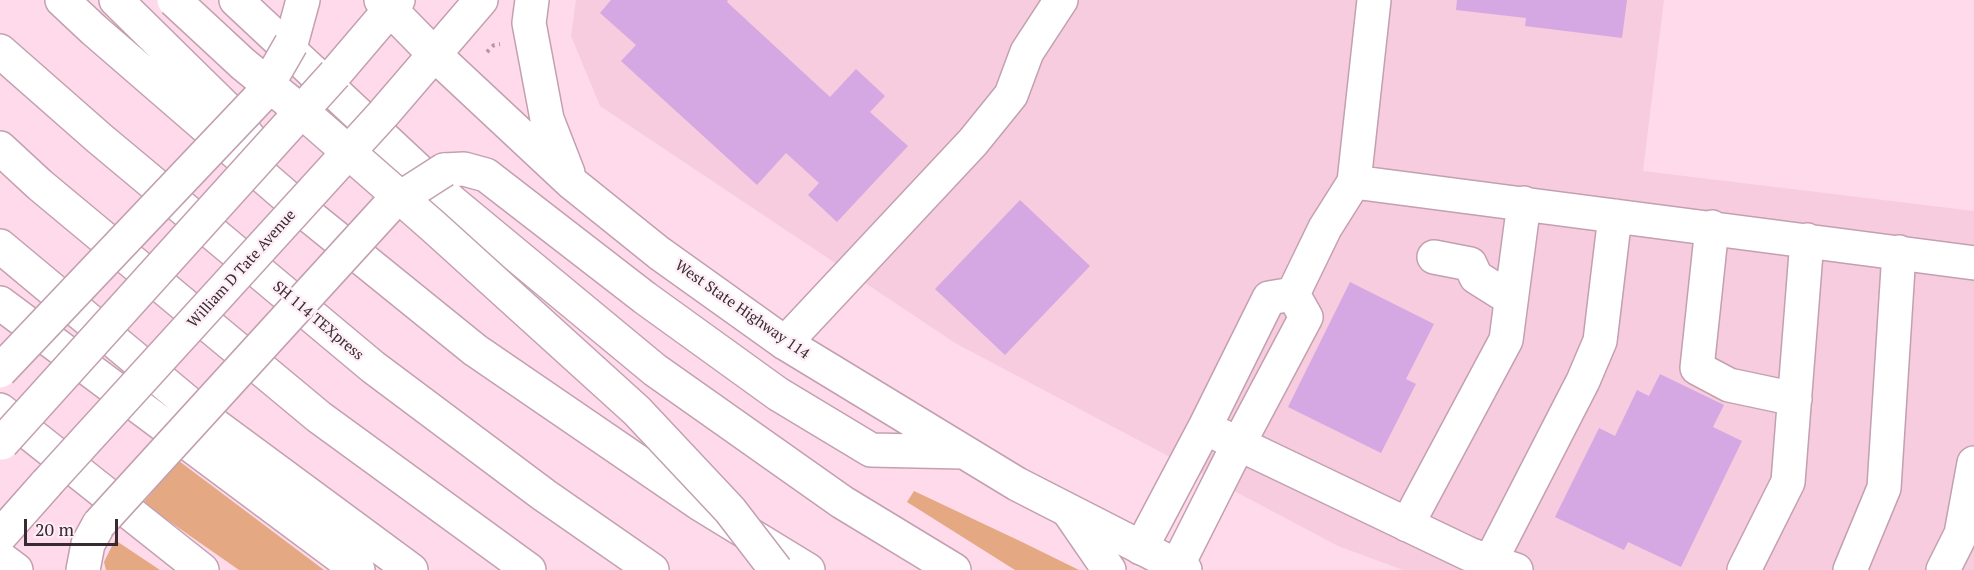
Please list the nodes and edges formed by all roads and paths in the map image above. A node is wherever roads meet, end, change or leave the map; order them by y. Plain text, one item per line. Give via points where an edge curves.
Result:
1 (62, 0) edge
2 (116, 0) edge
3 (174, 0) edge
4 (236, 0) edge
5 (303, 0) edge
6 (481, 0) edge
7 (532, 0) edge
8 (1061, 0) edge
9 (1374, 0) edge
10 (390, 3) edge
11 (0, 51) edge
12 (435, 55) junction
13 (0, 148) edge
14 (1354, 182) junction
15 (572, 183) junction
16 (1524, 203) junction
17 (302, 210) junction
18 (1615, 216) junction
19 (1712, 227) junction
20 (1807, 240) junction
21 (0, 246) edge
22 (1899, 252) junction
23 (1434, 257) dead end
24 (1974, 263) edge
25 (1293, 294) junction
26 (1511, 299) junction
27 (0, 303) edge
28 (785, 343) junction
29 (0, 371) edge
30 (1795, 399) junction
31 (0, 410) edge
32 (1205, 427) junction
33 (1, 444) edge
34 (1238, 445) junction
35 (965, 452) junction
36 (1974, 463) edge
37 (1069, 512) junction
38 (1407, 525) junction
39 (0, 536) edge
40 (1960, 536) junction
41 (1141, 548) junction
42 (0, 558) edge
43 (1504, 566) edge
44 (1181, 568) edge
45 (16, 570) edge
46 (83, 570) edge
47 (202, 570) edge
48 (358, 570) edge
49 (411, 570) edge
50 (529, 570) edge
51 (652, 570) edge
52 (776, 570) edge
53 (808, 570) edge
54 (954, 570) edge
55 (1110, 570) edge
56 (1744, 570) edge
57 (1850, 570) edge
58 (1942, 570) edge
59 (1957, 570) edge

1 - 17 main road
2 - 17 main road via 228,110
3 - 52 main road, bridge via 638,411 730,510
4 - 54 main road via 452,202 655,370 843,502
5 - 29 main road, bridge via 291,44 261,96
6 - 12 main road, William D Tate Avenue
7 - 15 main road via 529,23 547,119
8 - 28 main road via 1027,52 1011,95 973,142
9 - 14 main road
10 - 12 main road, West State Highway 114
10 - 33 main road, bridge via 335,74
11 - 51 main road, SH 114 TEXpress via 374,367 544,495
12 - 15 main road, West State Highway 114
12 - 39 main road, William D Tate Avenue, bridge
13 - 50 main road via 319,417
14 - 16 main road
14 - 25 main road via 1325,228
15 - 28 main road, West State Highway 114 via 659,253
16 - 18 main road
16 - 26 main road
17 - 53 main road via 475,350 700,504
18 - 19 main road
18 - 43 main road via 1600,341
19 - 20 main road
19 - 30 main road via 1697,368 1729,385
20 - 22 main road
20 - 30 main road
21 - 49 main road via 216,426
22 - 24 main road
22 - 57 main road via 1884,488
23 - 26 main road via 1470,264 1476,277
25 - 32 main road via 1269,298
25 - 34 main road via 1306,317
26 - 38 main road via 1506,340
27 - 48 main road
28 - 35 main road, West State Highway 114
30 - 56 main road via 1788,482
31 - 47 main road
32 - 34 main road
32 - 41 main road
34 - 38 main road
34 - 44 main road
35 - 37 main road, West State Highway 114
35 - 46 main road, bridge via 871,450 778,394 486,175 464,169 444,170 391,204 99,524 88,544
36 - 40 main road
37 - 41 main road, West State Highway 114
37 - 55 main road
38 - 43 main road via 1469,555
40 - 58 main road
40 - 59 main road
41 - 44 main road, West State Highway 114
42 - 45 main road

